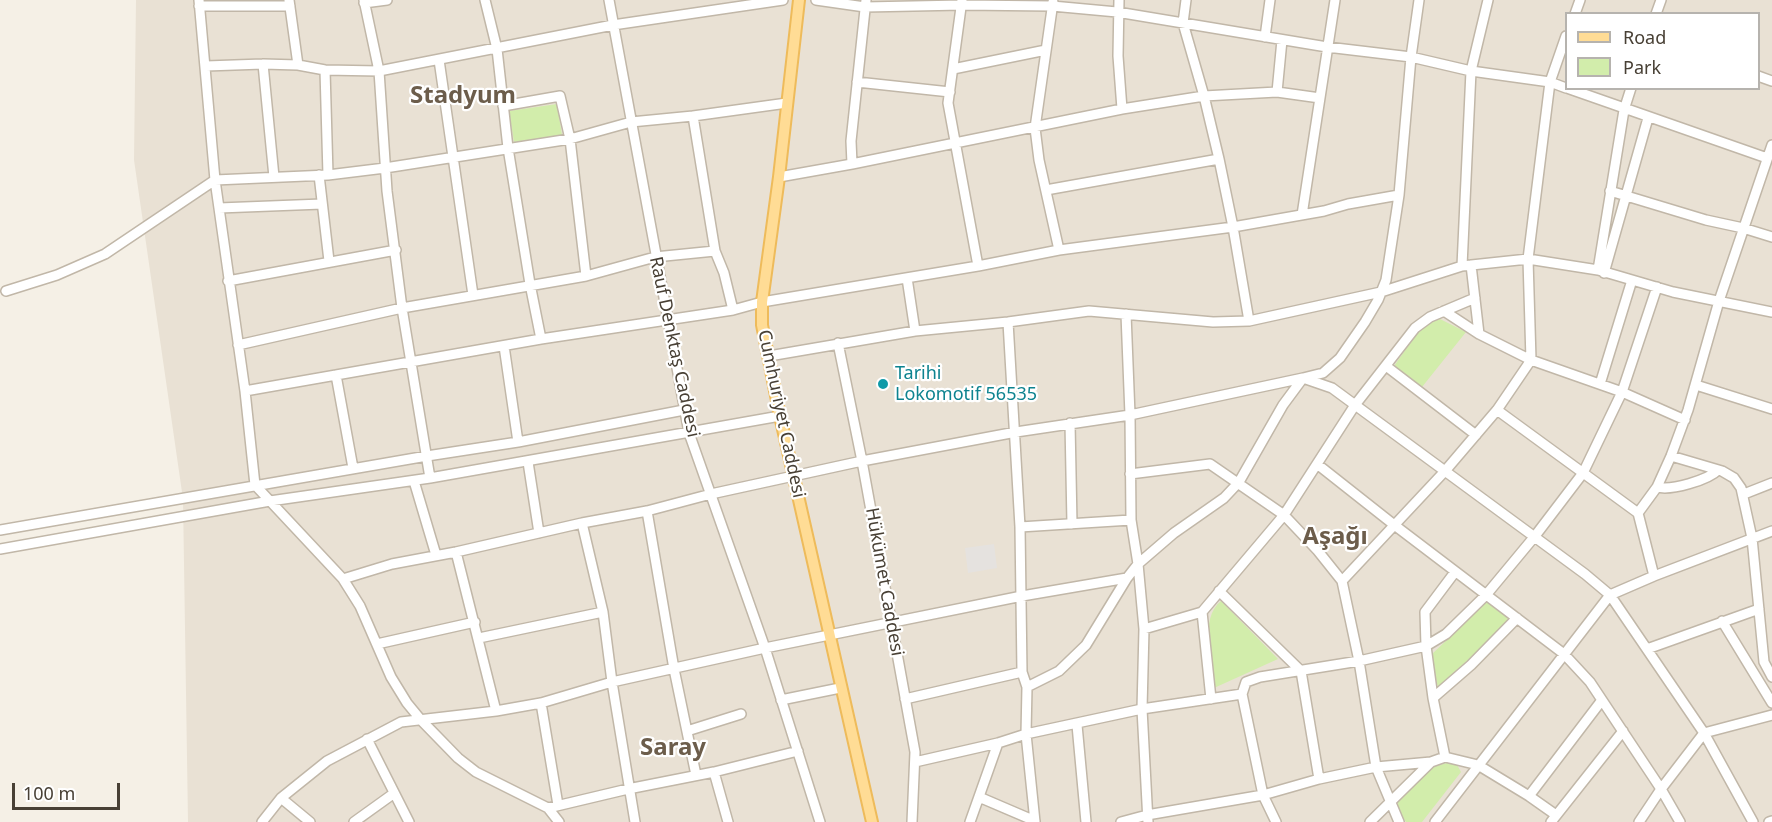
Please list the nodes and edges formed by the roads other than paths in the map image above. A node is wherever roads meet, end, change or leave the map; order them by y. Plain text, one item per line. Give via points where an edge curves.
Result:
1 (387, 0) edge
2 (485, 0) edge
3 (609, 0) edge
4 (783, 0) edge
5 (799, 0) edge
6 (816, 0) edge
7 (1119, 0) edge
8 (1186, 0) edge
9 (1270, 0) edge
10 (1335, 0) edge
11 (1419, 0) edge
12 (1488, 0) edge
13 (364, 1) edge
14 (962, 2) edge
15 (199, 3) edge
16 (290, 3) edge
17 (866, 3) edge
18 (1053, 3) edge
19 (1117, 12) junction
20 (1183, 23) junction
21 (613, 25) junction
22 (1265, 37) junction
23 (1565, 39) edge
24 (1281, 40) junction
25 (1327, 47) junction
26 (497, 49) junction
27 (1047, 50) junction
28 (1411, 57) junction
29 (439, 60) junction
30 (263, 64) junction
31 (298, 65) junction
32 (206, 66) junction
33 (953, 69) junction
34 (325, 70) junction
35 (379, 71) junction
36 (1472, 71) junction
37 (857, 82) junction
38 (1550, 82) junction
39 (1565, 87) edge
40 (1572, 90) edge
41 (1630, 90) edge
42 (950, 92) junction
43 (1277, 92) junction
44 (1204, 96) junction
45 (1320, 98) junction
46 (787, 103) junction
47 (503, 106) junction
48 (1122, 109) junction
49 (1624, 110) junction
50 (693, 116) junction
51 (1648, 118) junction
52 (631, 122) junction
53 (1035, 128) junction
54 (570, 139) junction
55 (954, 144) junction
56 (1772, 145) edge
57 (508, 148) junction
58 (452, 158) junction
59 (1767, 158) junction
60 (1219, 159) junction
61 (852, 164) junction
62 (385, 168) junction
63 (323, 175) junction
64 (274, 177) junction
65 (779, 177) junction
66 (215, 180) junction
67 (1046, 190) junction
68 (1610, 191) junction
69 (1399, 195) junction
70 (1626, 196) junction
71 (322, 204) junction
72 (219, 208) junction
73 (1302, 215) junction
74 (1233, 227) junction
75 (1743, 228) junction
76 (1772, 237) edge
77 (396, 250) junction
78 (1059, 250) junction
79 (715, 251) junction
80 (655, 257) junction
81 (1528, 259) junction
82 (329, 261) junction
83 (978, 266) junction
84 (1466, 266) junction
85 (1601, 271) junction
86 (586, 276) junction
87 (907, 278) junction
88 (1632, 280) junction
89 (228, 281) junction
90 (530, 284) junction
91 (1656, 287) junction
92 (6, 291) dead end
93 (1382, 292) junction
94 (473, 295) junction
95 (1475, 298) junction
96 (1719, 301) junction
97 (762, 302) junction
98 (402, 308) junction
99 (733, 310) junction
100 (1444, 311) junction
101 (1772, 312) edge
102 (1126, 314) junction
103 (668, 320) junction
104 (1249, 321) junction
105 (1008, 322) junction
106 (915, 331) junction
107 (1479, 334) junction
108 (541, 339) junction
109 (838, 343) junction
110 (238, 345) junction
111 (504, 346) junction
112 (768, 356) junction
113 (1531, 360) junction
114 (412, 362) junction
115 (1386, 366) junction
116 (336, 375) junction
117 (1303, 378) junction
118 (1600, 384) junction
119 (1696, 385) junction
120 (245, 391) junction
121 (1623, 392) junction
122 (1355, 405) junction
123 (684, 410) junction
124 (1497, 410) junction
125 (1772, 410) edge
126 (1130, 415) junction
127 (780, 416) junction
128 (1685, 420) junction
129 (1070, 423) junction
130 (1016, 432) junction
131 (690, 433) junction
132 (1476, 435) junction
133 (518, 442) junction
134 (427, 456) junction
135 (1671, 456) junction
136 (862, 461) junction
137 (528, 462) junction
138 (1317, 464) junction
139 (353, 468) junction
140 (1718, 470) junction
141 (1445, 471) junction
142 (1583, 473) junction
143 (1130, 474) junction
144 (794, 476) junction
145 (430, 478) junction
146 (414, 481) junction
147 (1239, 482) junction
148 (1772, 483) edge
149 (255, 485) junction
150 (1656, 487) junction
151 (711, 494) junction
152 (1744, 494) junction
153 (270, 501) junction
154 (647, 512) junction
155 (1638, 513) junction
156 (1284, 515) junction
157 (1131, 520) junction
158 (582, 523) junction
159 (1072, 524) junction
160 (1393, 524) junction
161 (1020, 527) junction
162 (0, 530) edge
163 (1772, 531) edge
164 (539, 533) junction
165 (1534, 536) junction
166 (1752, 538) junction
167 (0, 549) edge
168 (456, 552) junction
169 (436, 555) junction
170 (1138, 564) junction
171 (1455, 572) junction
172 (1654, 576) junction
173 (1127, 578) junction
174 (343, 579) junction
175 (1342, 581) junction
176 (1219, 591) junction
177 (1486, 595) junction
178 (1610, 595) junction
179 (1022, 596) junction
180 (1759, 609) junction
181 (603, 612) junction
182 (1202, 612) junction
183 (1516, 618) junction
184 (1722, 621) junction
185 (475, 622) junction
186 (891, 622) junction
187 (1144, 629) junction
188 (829, 636) junction
189 (479, 638) junction
190 (377, 644) junction
191 (1426, 646) junction
192 (765, 648) junction
193 (1647, 649) junction
194 (1564, 654) junction
195 (1359, 661) junction
196 (1768, 661) edge
197 (1750, 668) junction
198 (674, 669) junction
199 (1301, 670) junction
200 (1022, 672) junction
201 (1772, 677) edge
202 (612, 682) junction
203 (1027, 687) junction
204 (840, 688) junction
205 (1242, 694) junction
206 (1433, 698) junction
207 (905, 699) junction
208 (1211, 699) junction
209 (781, 700) junction
210 (1602, 700) junction
211 (540, 703) junction
212 (1772, 703) edge
213 (1142, 709) junction
214 (496, 711) junction
215 (741, 714) dead end
216 (1772, 715) edge
217 (421, 720) junction
218 (1077, 725) junction
219 (687, 731) junction
220 (1623, 731) junction
221 (1704, 733) junction
222 (1026, 734) junction
223 (367, 739) junction
224 (998, 743) junction
225 (798, 751) junction
226 (1446, 757) junction
227 (915, 762) junction
228 (1431, 762) junction
229 (1478, 765) junction
230 (1376, 767) junction
231 (714, 772) junction
232 (696, 775) junction
233 (1319, 779) junction
234 (628, 789) junction
235 (1661, 789) junction
236 (393, 794) junction
237 (1263, 795) junction
238 (979, 796) junction
239 (1529, 796) junction
240 (281, 798) junction
241 (1390, 802) junction
242 (558, 805) junction
243 (548, 808) junction
244 (1148, 819) edge
245 (1553, 819) edge
246 (1035, 821) edge
247 (262, 822) edge
248 (310, 822) edge
249 (354, 822) edge
250 (409, 822) edge
251 (559, 822) edge
252 (635, 822) edge
253 (728, 822) edge
254 (820, 822) edge
255 (872, 822) edge
256 (912, 822) edge
257 (970, 822) edge
258 (1086, 822) edge
259 (1121, 822) edge
260 (1276, 822) edge
261 (1370, 822) edge
262 (1399, 822) edge
263 (1435, 822) edge
264 (1639, 822) edge
265 (1680, 822) edge
266 (1753, 822) edge

1 - 13 street
2 - 26 street
3 - 21 street, Rauf Denktaş Caddesi
4 - 21 street
5 - 46 main road, Cumhuriyet Caddesi
6 - 17 street
7 - 19 street
8 - 20 street
9 - 22 street
10 - 25 street
11 - 28 street
12 - 36 street
13 - 35 street
14 - 17 street
14 - 18 street
14 - 33 street
15 - 16 street
15 - 32 street
16 - 31 street
17 - 37 street
18 - 19 street
18 - 27 street
19 - 20 street
19 - 48 street
20 - 22 street
20 - 44 street
21 - 26 street
21 - 52 street, Rauf Denktaş Caddesi
22 - 24 street
23 - 38 street
24 - 25 street
24 - 43 street
25 - 28 street
25 - 45 street
26 - 29 street
26 - 47 street
27 - 33 street
27 - 53 street
28 - 36 street
28 - 69 street
29 - 35 street
29 - 58 street
30 - 31 street
30 - 32 street
30 - 64 street
31 - 34 street
32 - 66 street
33 - 42 street
34 - 35 street
34 - 63 street
35 - 62 street
36 - 38 street
36 - 84 street
37 - 42 street
37 - 61 street
38 - 39 street
38 - 81 street
40 - 49 street
41 - 49 street
42 - 55 street
43 - 44 street
43 - 45 street
44 - 48 street
44 - 60 street
45 - 73 street
46 - 50 street
46 - 65 main road, Cumhuriyet Caddesi
47 - 54 street via 560,96
47 - 57 street
48 - 53 street
49 - 51 street
49 - 68 street
50 - 52 street
50 - 79 street
51 - 59 street
51 - 70 street
52 - 54 street
52 - 80 street, Rauf Denktaş Caddesi
53 - 55 street
53 - 67 street
54 - 57 street
54 - 86 street
55 - 61 street
55 - 83 street
56 - 59 street
57 - 58 street
57 - 90 street
58 - 62 street
58 - 94 street
59 - 75 street
60 - 67 street
60 - 74 street
61 - 65 street
62 - 63 street
62 - 77 street
63 - 64 street
63 - 71 street
64 - 66 street
65 - 97 main road, Cumhuriyet Caddesi
66 - 72 street
66 - 92 street via 105,254
67 - 78 street
68 - 70 street
68 - 85 street
69 - 73 street
69 - 93 street
70 - 75 street
70 - 85 street
71 - 72 street
71 - 82 street
72 - 89 street
73 - 74 street
74 - 78 street
74 - 104 street
75 - 76 street
75 - 96 street
77 - 82 street
77 - 98 street
78 - 83 street
79 - 80 street
79 - 99 street
80 - 86 street
80 - 103 street, Rauf Denktaş Caddesi
81 - 84 street
81 - 85 street
81 - 113 street
82 - 89 street
83 - 87 street
84 - 93 street
84 - 95 street
85 - 88 street
86 - 90 street
87 - 97 street
87 - 106 street
88 - 91 street
88 - 118 street
89 - 110 street
90 - 94 street
90 - 108 street
91 - 96 street
91 - 121 street
93 - 104 street
93 - 117 street via 1340,358 1323,373
94 - 98 street
95 - 100 street
95 - 107 street
96 - 101 street
96 - 119 street
97 - 99 street
97 - 112 main road, Cumhuriyet Caddesi
98 - 110 street
98 - 114 street
99 - 103 street
100 - 107 street
100 - 115 street via 1418,325
102 - 104 street
102 - 105 street via 1089,311
102 - 126 street
103 - 108 street
103 - 123 street, Rauf Denktaş Caddesi
105 - 106 street
105 - 130 street
106 - 109 street
107 - 113 street
108 - 111 street
109 - 112 street
109 - 136 street, Hükümet Caddesi
110 - 120 street
111 - 114 street
111 - 133 street
112 - 127 main road, Cumhuriyet Caddesi
113 - 118 street
113 - 124 street
114 - 116 street
114 - 134 street
115 - 122 street
115 - 132 street
116 - 120 street
116 - 139 street
117 - 122 street via 1332,388
117 - 126 street
117 - 147 street
118 - 121 street
119 - 125 street
119 - 128 street
120 - 149 street
121 - 128 street
121 - 142 street
122 - 138 street
122 - 141 street
123 - 131 street, Rauf Denktaş Caddesi
123 - 133 street
124 - 132 street
124 - 142 street
126 - 129 street
126 - 143 street
127 - 131 street
127 - 144 main road, Cumhuriyet Caddesi
128 - 135 street
129 - 130 street
129 - 159 street
130 - 136 street
130 - 161 street
131 - 137 street
131 - 151 street, Rauf Denktaş Caddesi
132 - 141 street
133 - 134 street
134 - 139 street
134 - 145 street
135 - 140 street
135 - 150 street
136 - 144 street
136 - 186 street, Hükümet Caddesi
137 - 145 street
137 - 164 street
138 - 156 street
138 - 160 street
139 - 149 street
140 - 150 street via 1673,488
140 - 152 street via 1734,478
141 - 160 street
141 - 165 street
142 - 155 street
142 - 165 street
143 - 147 street via 1210,464
143 - 157 street
144 - 151 street
144 - 188 main road, Cumhuriyet Caddesi
145 - 146 street
146 - 153 street
146 - 169 street
147 - 156 street
147 - 170 street
148 - 152 street
149 - 153 street
149 - 162 street
150 - 155 street
151 - 154 street
151 - 192 street, Rauf Denktaş Caddesi
152 - 166 street
153 - 167 street
153 - 174 street
154 - 158 street
154 - 198 street
155 - 172 street
156 - 175 street
156 - 176 street
157 - 159 street
157 - 170 street
158 - 164 street
158 - 181 street
159 - 161 street
160 - 171 street
160 - 175 street
161 - 179 street
163 - 166 street
164 - 168 street
165 - 177 street
165 - 178 street
166 - 172 street
166 - 180 street
168 - 169 street
168 - 185 street
169 - 174 street
170 - 173 street
170 - 187 street
171 - 177 street
171 - 191 street via 1425,612
172 - 178 street
173 - 179 street
173 - 203 street via 1086,645 1059,671
174 - 190 street
175 - 195 street
176 - 182 street
176 - 199 street
177 - 183 street
177 - 191 street via 1446,634
178 - 193 street
178 - 194 street
179 - 186 street
179 - 200 street
180 - 184 street
180 - 196 street
181 - 189 street
181 - 202 street
182 - 187 street
182 - 208 street
183 - 194 street
183 - 206 street
184 - 193 street
184 - 197 street
185 - 189 street
185 - 190 street
186 - 188 street
186 - 207 street, Hükümet Caddesi
187 - 213 street
188 - 192 street
188 - 204 main road, Cumhuriyet Caddesi
189 - 214 street
190 - 217 street via 406,703
191 - 195 street
191 - 206 street
192 - 198 street
192 - 209 street, Rauf Denktaş Caddesi
193 - 221 street
194 - 210 street
194 - 229 street
195 - 199 street
195 - 230 street
196 - 197 street
196 - 201 street
197 - 212 street
198 - 202 street
198 - 219 street
199 - 205 street via 1246,682
199 - 233 street
200 - 203 street
200 - 207 street
202 - 211 street
202 - 234 street
203 - 222 street
204 - 209 street
204 - 255 main road, Cumhuriyet Caddesi
205 - 208 street
205 - 237 street
206 - 226 street
207 - 227 street, Hükümet Caddesi
208 - 213 street
209 - 225 street, Rauf Denktaş Caddesi
210 - 220 street
210 - 239 street
211 - 214 street
211 - 242 street
213 - 218 street
213 - 244 street
214 - 217 street
215 - 219 street
216 - 221 street
217 - 223 street via 401,722
217 - 243 street via 476,772
218 - 222 street
218 - 258 street
219 - 232 street
220 - 235 street
220 - 245 street
221 - 235 street
221 - 266 street
222 - 224 street
222 - 246 street
223 - 236 street
223 - 240 street via 327,761
224 - 227 street
224 - 238 street
225 - 231 street
225 - 254 street, Rauf Denktaş Caddesi
226 - 228 street
226 - 229 street
227 - 256 street, Hükümet Caddesi
228 - 230 street
228 - 241 street
229 - 239 street
229 - 263 street
230 - 233 street
230 - 241 street
231 - 232 street
231 - 253 street
232 - 234 street
233 - 237 street
234 - 242 street
234 - 252 street
235 - 264 street
235 - 265 street
236 - 249 street
236 - 250 street
237 - 244 street
237 - 260 street
238 - 246 street
238 - 257 street
239 - 245 street
240 - 247 street
240 - 248 street
241 - 261 street
241 - 262 street
242 - 243 street
243 - 251 street
244 - 259 street

